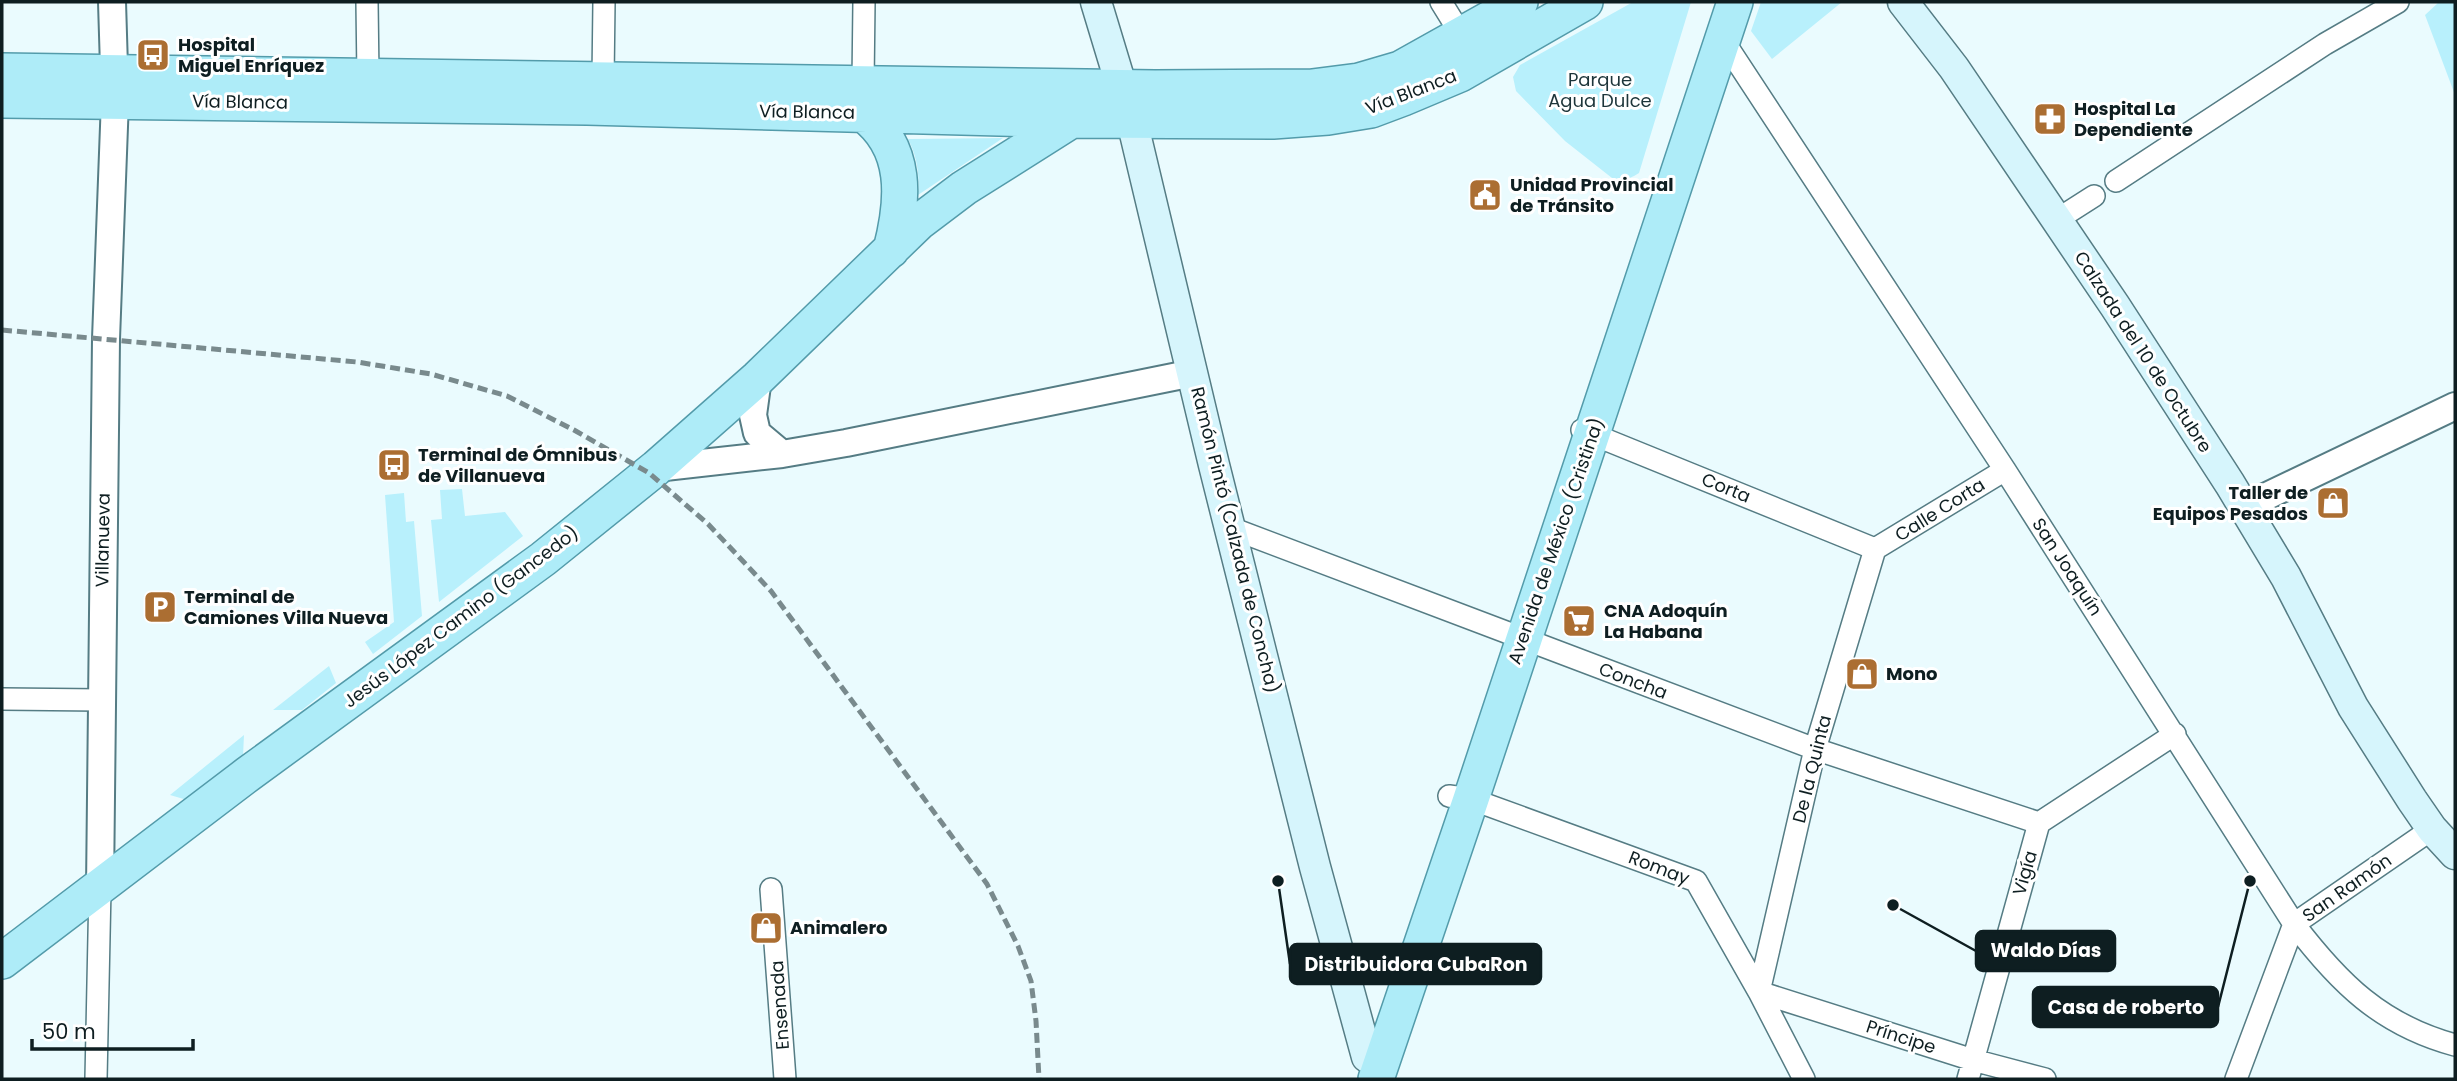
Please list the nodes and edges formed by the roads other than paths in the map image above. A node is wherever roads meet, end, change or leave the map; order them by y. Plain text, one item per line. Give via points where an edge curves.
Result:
1 (112, 2) edge
2 (367, 2) edge
3 (604, 2) edge
4 (863, 2) edge
5 (1096, 2) edge
6 (1113, 2) edge
7 (1441, 2) edge
8 (1520, 2) edge
9 (1585, 2) edge
10 (1711, 2) edge
11 (1735, 2) edge
12 (1903, 2) edge
13 (2398, 2) edge
14 (1462, 36) junction
15 (1723, 40) junction
16 (2, 71) edge
17 (1117, 73) junction
18 (368, 77) junction
19 (603, 79) junction
20 (115, 86) junction
21 (863, 98) junction
22 (2, 100) edge
23 (1073, 120) junction
24 (1132, 121) junction
25 (996, 169) junction
26 (2116, 181) dead end
27 (2094, 196) dead end
28 (2058, 219) junction
29 (891, 250) junction
30 (1193, 373) junction
31 (758, 378) junction
32 (2455, 406) edge
33 (1584, 431) junction
34 (782, 454) junction
35 (656, 468) junction
36 (2005, 470) junction
37 (2244, 507) junction
38 (1231, 528) junction
39 (1875, 549) junction
40 (1513, 635) junction
41 (2, 699) edge
42 (101, 700) junction
43 (2175, 734) junction
44 (1815, 749) junction
45 (1460, 797) junction
46 (2039, 823) junction
47 (2432, 829) junction
48 (2455, 854) edge
49 (100, 888) junction
50 (771, 889) dead end
51 (2294, 924) junction
52 (2, 961) edge
53 (1759, 992) junction
54 (2455, 1045) edge
55 (1971, 1070) edge
56 (1368, 1074) edge
57 (96, 1079) edge
58 (785, 1079) edge
59 (1804, 1079) edge
60 (2045, 1079) edge
61 (2236, 1079) edge

1 - 20 street, Villanueva
2 - 18 street
3 - 19 street
4 - 21 street
5 - 17 main road, Ramón Pintó (Calzada de Concha)
6 - 17 street
7 - 14 street
8 - 14 main road, Vía Blanca
9 - 24 main road, Vía Blanca via 1460,74 1371,110 1272,121
10 - 33 main road, Avenida de México (Cristina)
11 - 15 main road, Avenida de México (Cristina)
12 - 28 main road, Calzada del 10 de Octubre
13 - 26 street via 2325,44
14 - 17 main road, Vía Blanca via 1401,69 1312,87 1264,89
15 - 33 main road, Avenida de México (Cristina)
15 - 36 street, San Joaquín
16 - 20 main road, Vía Blanca
17 - 21 main road, Vía Blanca
17 - 23 main road
17 - 24 main road, Ramón Pintó (Calzada de Concha)
18 - 19 main road, Vía Blanca
18 - 20 main road, Vía Blanca
19 - 21 main road, Vía Blanca
20 - 21 main road, Vía Blanca via 587,107
20 - 22 main road, Vía Blanca
20 - 42 street, Villanueva
21 - 23 main road, Vía Blanca
21 - 29 main road via 894,152 899,206
23 - 24 main road, Vía Blanca
23 - 25 main road
24 - 25 main road
24 - 30 main road, Ramón Pintó (Calzada de Concha)
25 - 29 main road, Jesús López Camino (Gancedo) via 940,205
27 - 28 street
28 - 37 main road, Calzada del 10 de Octubre
29 - 31 main road, Jesús López Camino (Gancedo)
30 - 34 street
30 - 38 main road, Ramón Pintó (Calzada de Concha)
31 - 34 street via 753,415 757,433
31 - 35 main road, Jesús López Camino (Gancedo)
32 - 37 street
33 - 39 street, Corta
33 - 40 main road, Avenida de México (Cristina)
34 - 35 street
35 - 49 main road, Jesús López Camino (Gancedo) via 506,588 248,774
36 - 39 street, Calle Corta
36 - 43 street, San Joaquín
37 - 47 main road, Calzada del 10 de Octubre via 2353,707
38 - 40 street, Concha
38 - 56 main road, Ramón Pintó (Calzada de Concha)
39 - 44 street, De la Quinta
40 - 44 street, Concha
40 - 45 main road, Avenida de México (Cristina)
41 - 42 street
42 - 49 street, Villanueva
43 - 46 street
43 - 51 street, San Joaquín
44 - 46 street, Concha
44 - 53 street, De la Quinta
45 - 53 street, Romay via 1696,881
45 - 56 main road, Avenida de México (Cristina)
46 - 55 street, Vigía
47 - 48 main road, Calzada del 10 de Octubre
47 - 51 street, San Ramón
49 - 52 main road, Jesús López Camino (Gancedo)
49 - 57 street, Villanueva
50 - 58 street, Ensenada
51 - 54 street, San Joaquín via 2335,975 2368,1003 2394,1020
51 - 61 street, San Ramón
53 - 55 street, Príncipe
53 - 59 street, Romay
55 - 60 street, Príncipe

